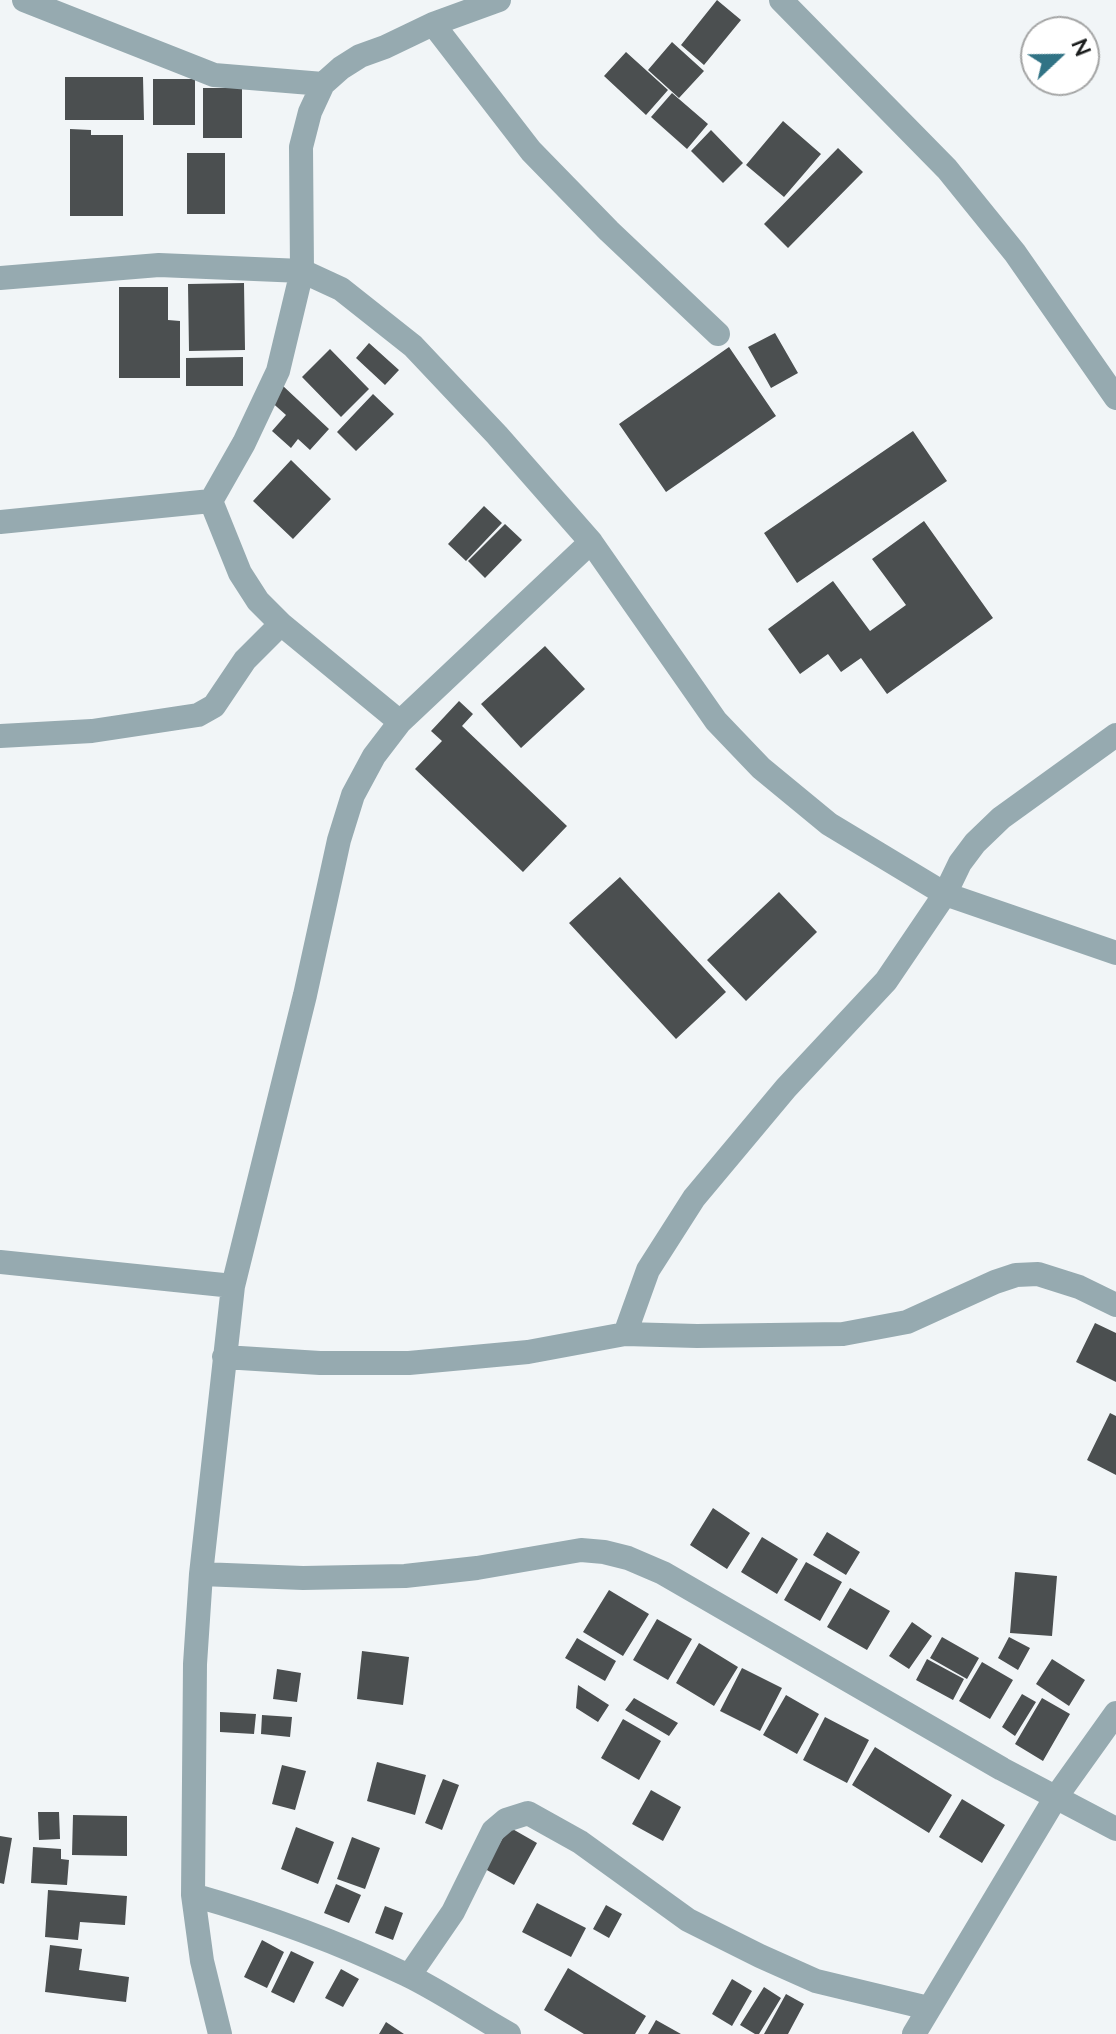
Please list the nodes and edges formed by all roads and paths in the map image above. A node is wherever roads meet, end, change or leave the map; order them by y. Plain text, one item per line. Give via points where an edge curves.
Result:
1 (24, 0) edge
2 (499, 0) edge
3 (781, 0) edge
4 (433, 24) junction
5 (323, 84) junction
6 (302, 271) junction
7 (0, 278) edge
8 (718, 334) dead end
9 (1116, 398) edge
10 (211, 501) junction
11 (0, 522) edge
12 (591, 542) junction
13 (281, 624) junction
14 (400, 722) junction
15 (1116, 735) edge
16 (0, 736) edge
17 (945, 894) junction
18 (1116, 953) edge
19 (0, 1262) edge
20 (233, 1286) junction
21 (1116, 1305) edge
22 (625, 1334) junction
23 (224, 1357) junction
24 (201, 1574) junction
25 (1116, 1713) edge
26 (1056, 1797) junction
27 (1116, 1829) edge
28 (193, 1895) junction
29 (409, 1976) junction
30 (928, 2008) junction
31 (220, 2034) edge
32 (509, 2034) edge
33 (914, 2034) edge

1 - 5 street via 214,75
2 - 4 street
3 - 9 street via 947,169 1015,253
4 - 5 street via 360,56
4 - 8 street via 531,151
5 - 6 street via 301,147
6 - 7 street via 159,265
6 - 10 street via 278,371
6 - 12 street via 341,289 413,346
10 - 11 street
10 - 13 street via 240,573
12 - 14 street
12 - 17 street via 716,721 761,768 829,824
13 - 14 street
13 - 16 street via 245,660 214,706 198,715 92,731
14 - 20 street via 353,795 339,840
15 - 17 street via 983,834
17 - 18 street
17 - 22 street via 886,981 694,1198 648,1270
19 - 20 street
20 - 23 street
21 - 22 street via 1038,1274 1016,1275 907,1322 843,1334
22 - 23 street via 528,1352 409,1363
23 - 24 street
24 - 26 street via 405,1576 551,1553 604,1552 663,1573
24 - 28 street
25 - 26 street
26 - 27 street
26 - 30 street
28 - 29 street via 270,1918
28 - 31 street
29 - 30 street via 453,1912 493,1831 513,1816 528,1813 580,1842 688,1920 760,1956 816,1981
29 - 32 street
30 - 33 street

